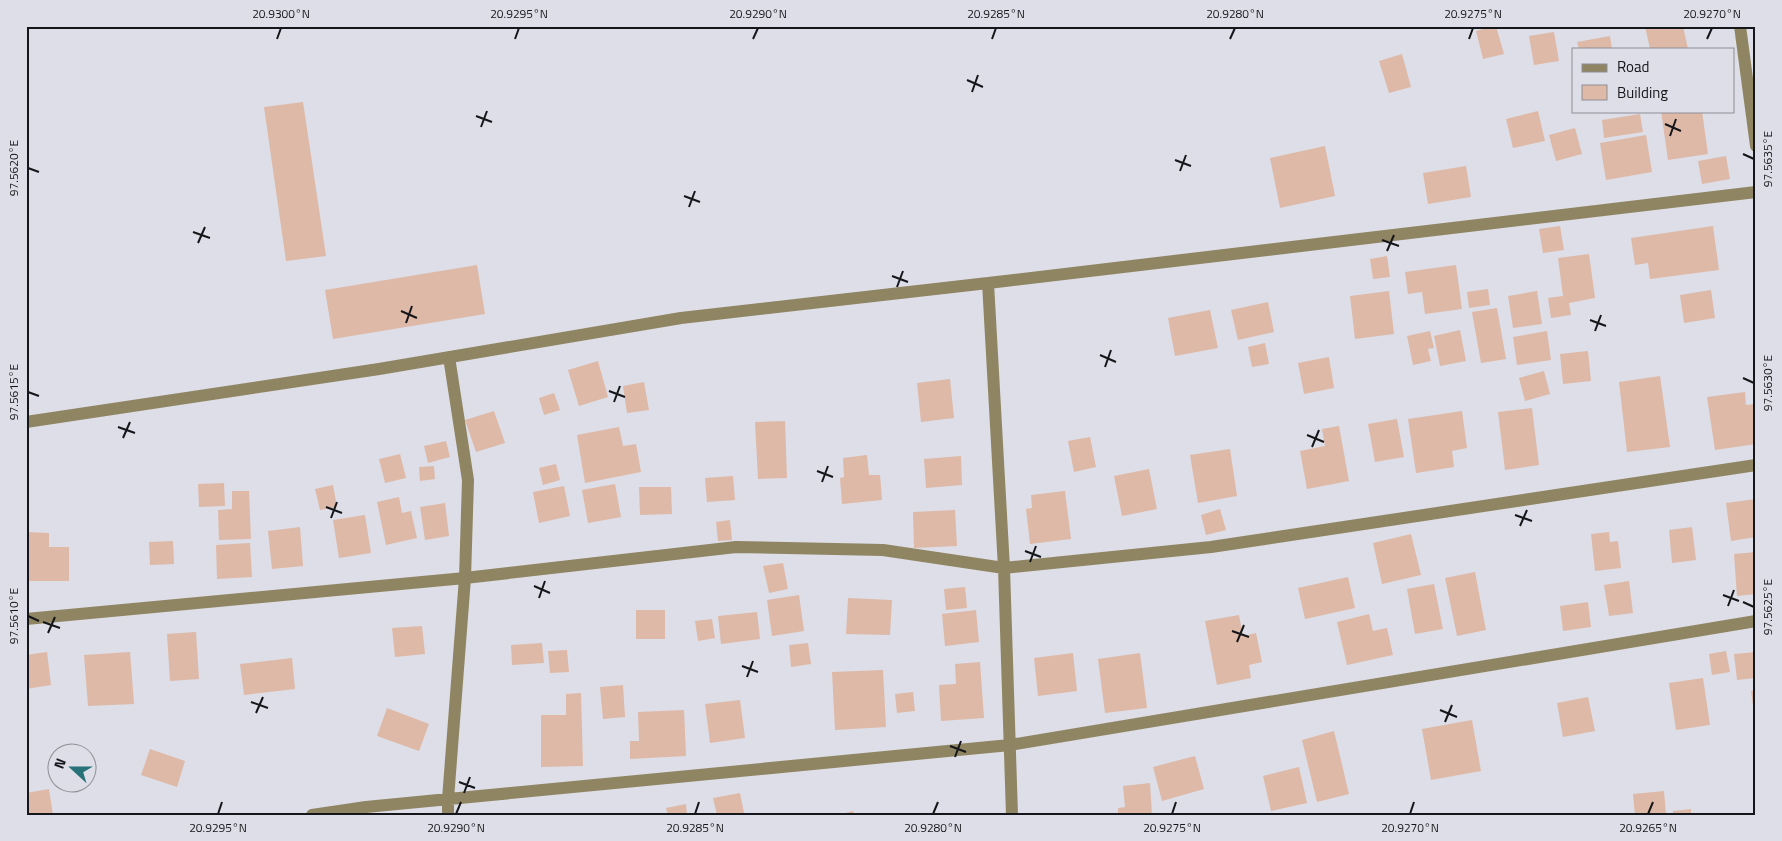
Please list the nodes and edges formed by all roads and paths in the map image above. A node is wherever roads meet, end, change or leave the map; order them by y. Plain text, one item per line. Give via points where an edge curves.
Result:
1 (1740, 26) edge
2 (1756, 146) edge
3 (1756, 192) edge
4 (988, 283) junction
5 (449, 357) junction
6 (26, 422) edge
7 (1756, 465) edge
8 (1004, 568) junction
9 (465, 578) junction
10 (26, 619) edge
11 (1756, 621) edge
12 (1010, 745) junction
13 (448, 799) junction
14 (312, 815) edge
15 (448, 815) edge
16 (1012, 815) edge

1 - 2 street
3 - 4 street
4 - 5 street via 681,318
4 - 8 street
5 - 6 street
5 - 9 street via 468,480
7 - 8 street via 1211,547
8 - 9 street via 883,550 736,547
8 - 12 street
9 - 10 street
9 - 13 street
11 - 12 street
12 - 13 street
12 - 16 street
13 - 14 street
13 - 15 street

